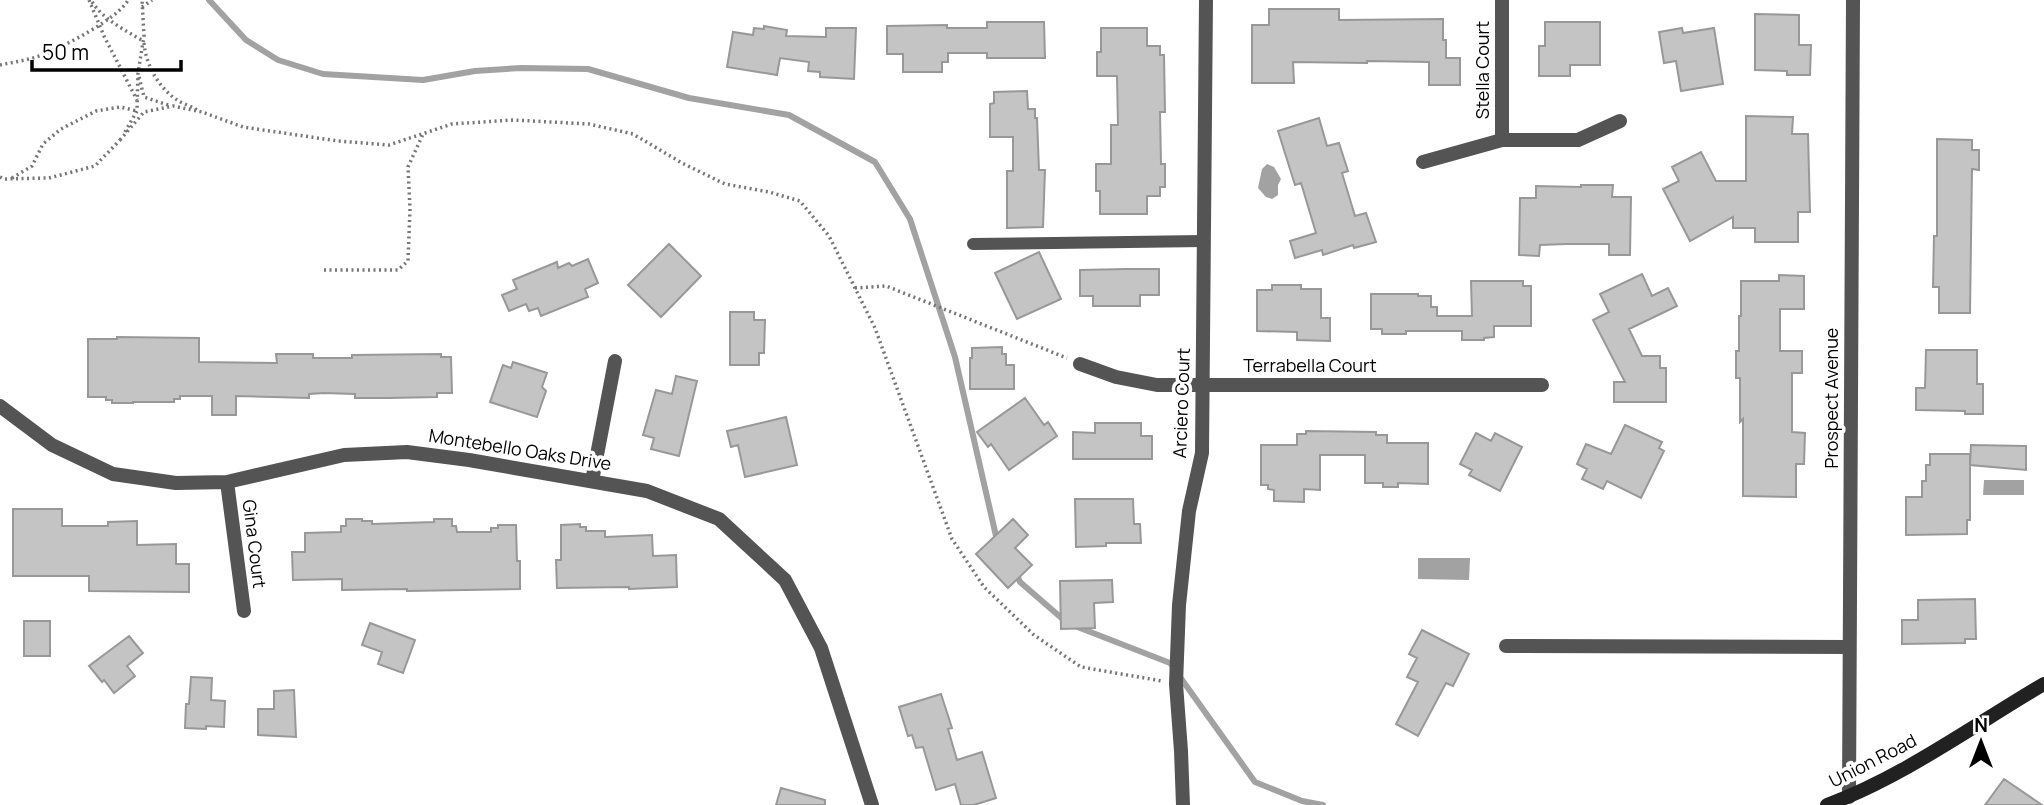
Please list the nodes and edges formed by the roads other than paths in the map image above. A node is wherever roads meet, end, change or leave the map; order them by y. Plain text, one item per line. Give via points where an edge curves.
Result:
1 (1206, 0) edge
2 (1502, 0) edge
3 (1853, 0) edge
4 (1620, 121) dead end
5 (1502, 140) junction
6 (1423, 162) dead end
7 (1204, 241) junction
8 (973, 243) dead end
9 (615, 361) dead end
10 (1080, 364) road end
11 (1542, 384) dead end
12 (1203, 385) junction
13 (0, 406) edge
14 (592, 481) junction
15 (227, 482) junction
16 (244, 611) dead end
17 (1506, 646) dead end
18 (1849, 647) junction
19 (2044, 684) edge
20 (1849, 797) junction
21 (872, 805) edge
22 (1183, 805) edge
23 (1826, 805) edge

1 - 7 street, Arciero Court
2 - 5 street, Stella Court
3 - 18 street, Prospect Avenue
4 - 5 street, Stella Court via 1578,140
5 - 6 street, Stella Court
7 - 8 lane
7 - 12 street, Arciero Court
9 - 14 street
10 - 12 street, Terrabella Court via 1116,377
11 - 12 street, Terrabella Court
12 - 22 street, Arciero Court via 1202,453 1189,511 1175,684
13 - 15 street, Montebello Oaks Drive via 52,445 113,474 176,483
14 - 15 street, Montebello Oaks Drive via 407,452 344,455
14 - 21 street, Montebello Oaks Drive via 647,491 719,519 785,580 821,648
15 - 16 street, Gina Court
17 - 18 street
18 - 20 street, Prospect Avenue
19 - 20 main road, Union Road via 1932,753
20 - 23 main road, Union Road

